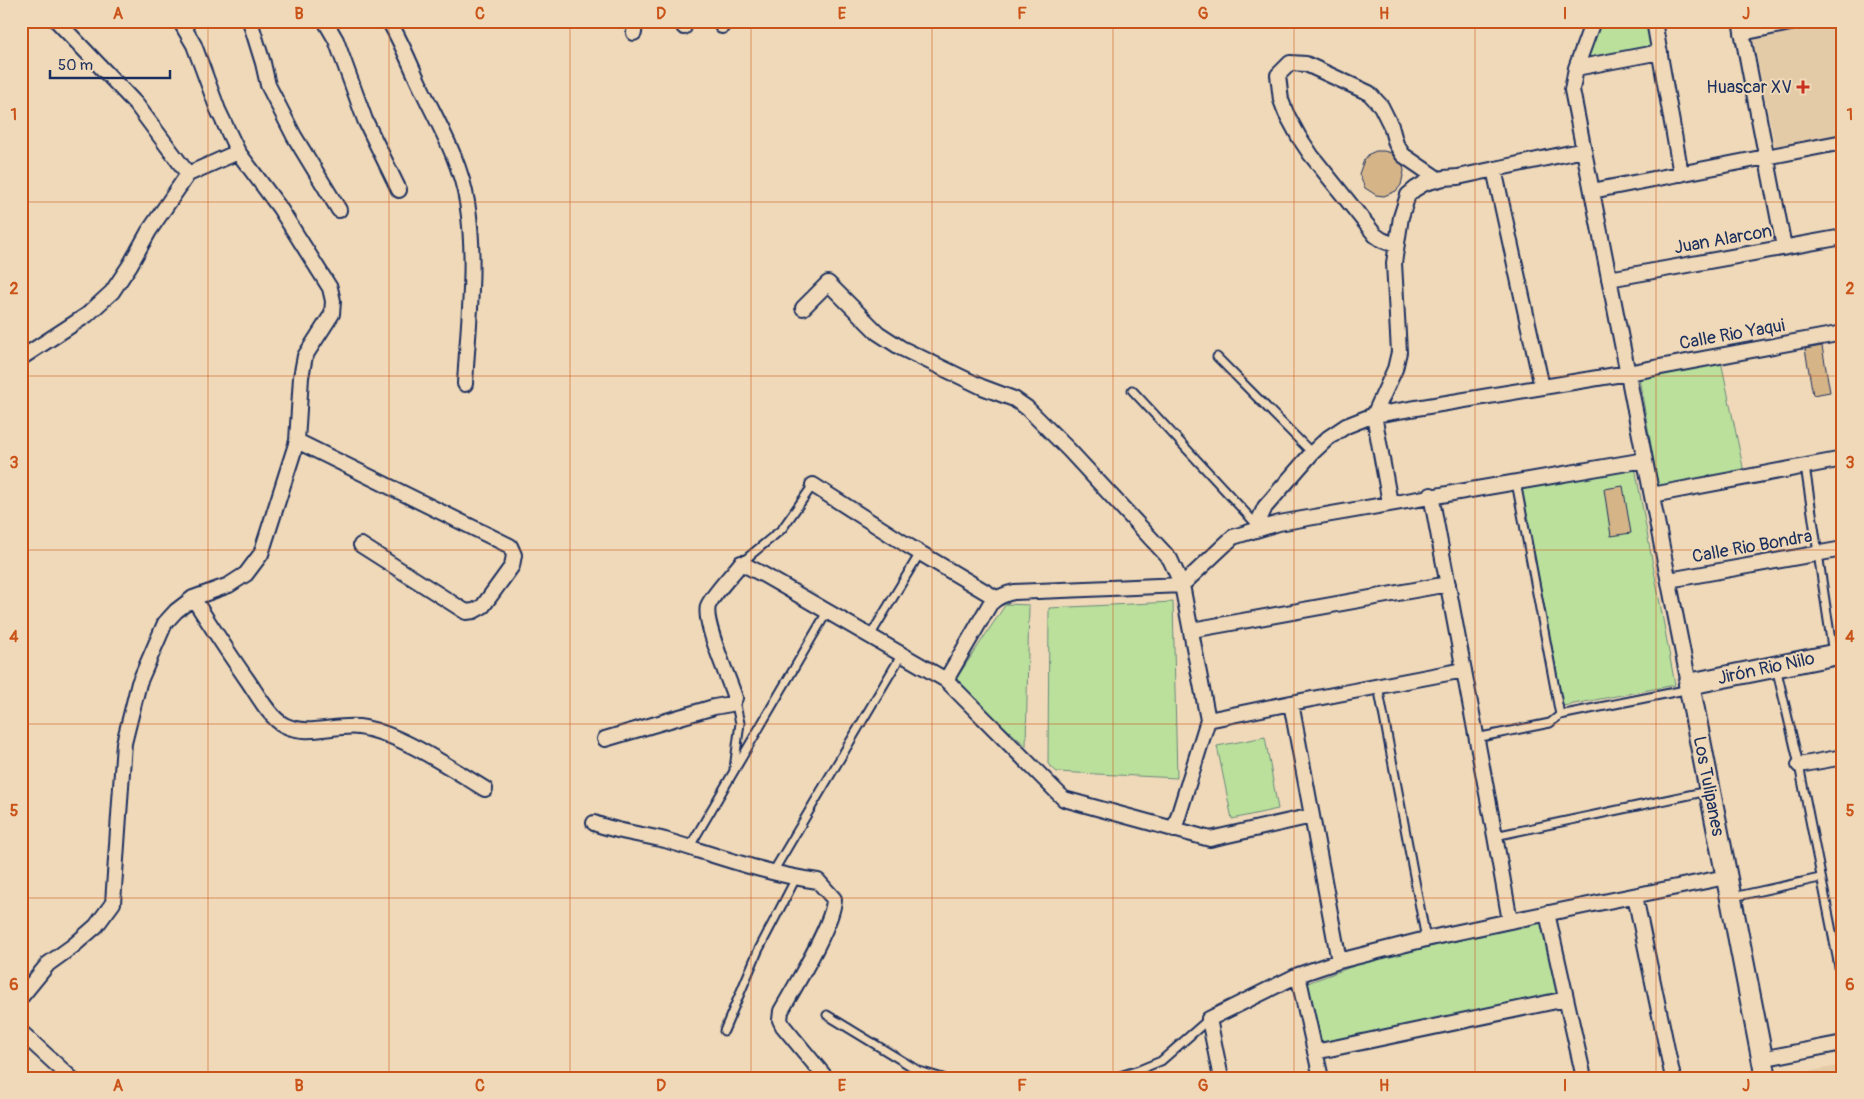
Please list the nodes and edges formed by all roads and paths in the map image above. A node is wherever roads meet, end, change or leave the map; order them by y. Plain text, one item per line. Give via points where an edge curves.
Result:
1 (57, 21) edge
2 (180, 21) edge
3 (250, 21) edge
4 (325, 21) edge
5 (389, 21) edge
6 (1593, 21) edge
7 (1654, 21) edge
8 (1800, 21) edge
9 (1741, 27) edge
10 (1660, 52) junction
11 (1576, 68) junction
12 (1843, 142) edge
13 (1584, 150) junction
14 (238, 152) junction
15 (1765, 157) junction
16 (1494, 169) junction
17 (188, 174) junction
18 (1680, 174) junction
19 (1438, 179) junction
20 (399, 190) dead end
21 (1592, 191) junction
22 (339, 210) dead end
23 (1843, 236) edge
24 (1395, 245) junction
25 (1784, 247) junction
26 (1609, 278) junction
27 (803, 308) dead end
28 (1843, 333) edge
29 (1217, 357) dead end
30 (21, 358) edge
31 (1628, 373) junction
32 (465, 384) dead end
33 (1542, 387) junction
34 (1132, 390) dead end
35 (1374, 415) junction
36 (297, 440) junction
37 (1312, 453) junction
38 (1843, 459) edge
39 (1645, 460) junction
40 (1805, 466) junction
41 (1516, 482) junction
42 (813, 485) joint
43 (1652, 495) junction
44 (1431, 496) junction
45 (1390, 504) junction
46 (1260, 528) junction
47 (361, 545) dead end
48 (1843, 549) edge
49 (920, 553) junction
50 (1818, 554) junction
51 (741, 564) junction
52 (1668, 580) junction
53 (1448, 584) junction
54 (1182, 585) junction
55 (194, 598) junction
56 (996, 598) junction
57 (827, 612) junction
58 (1192, 630) junction
59 (870, 636) junction
60 (902, 654) junction
61 (1838, 654) edge
62 (1776, 666) junction
63 (1464, 670) junction
64 (946, 680) junction
65 (1689, 684) junction
66 (1378, 686) junction
67 (735, 698) junction
68 (1290, 703) junction
69 (1560, 715) junction
70 (1208, 720) junction
71 (1476, 738) junction
72 (605, 739) dead end
73 (1843, 757) edge
74 (1799, 765) junction
75 (734, 772) junction
76 (486, 789) dead end
77 (1710, 791) junction
78 (1312, 816) junction
79 (594, 823) dead end
80 (1174, 830) junction
81 (1495, 836) junction
82 (689, 848) junction
83 (773, 872) junction
84 (1726, 877) junction
85 (796, 878) junction
86 (1820, 878) junction
87 (1635, 896) junction
88 (1731, 897) junction
89 (1547, 913) junction
90 (1510, 921) junction
91 (1426, 939) junction
92 (1339, 961) junction
93 (1298, 975) junction
94 (1843, 987) edge
95 (21, 997) edge
96 (1566, 999) junction
97 (828, 1015) dead end
98 (1209, 1019) junction
99 (724, 1031) dead end
100 (21, 1032) edge
101 (1843, 1043) edge
102 (1315, 1052) junction
103 (1764, 1069) edge
104 (71, 1078) edge
105 (826, 1078) edge
106 (943, 1078) edge
107 (1112, 1078) edge
108 (1221, 1078) edge
109 (1321, 1078) edge
110 (1584, 1078) edge
111 (1674, 1078) edge

1 - 17 street via 136,104
2 - 14 street via 194,45 218,110
3 - 22 street via 268,85 294,136
4 - 20 street via 336,40 365,120
5 - 32 street via 450,144 467,202 472,270
6 - 11 street
7 - 10 street
8 - 9 street
9 - 15 street
10 - 11 street
10 - 18 street
11 - 13 street, Los Tulipanes via 1572,90
12 - 15 street
13 - 16 street
13 - 21 street, Los Tulipanes
14 - 17 street
14 - 36 street via 295,232 330,288 333,301 332,314 305,356
15 - 18 street
15 - 25 street
16 - 19 street
16 - 33 street
17 - 30 street via 112,292 87,315
18 - 21 street
19 - 24 street via 1425,183 1408,195
19 - 24 street via 1403,155 1381,106 1369,93 1306,64 1290,63 1278,75 1286,113 1307,149 1375,234
21 - 26 street, Los Tulipanes
23 - 25 street, Juan Alarcon
24 - 35 street via 1394,286 1399,352 1395,369
25 - 26 street, Juan Alarcon
26 - 31 street, Los Tulipanes
27 - 54 street via 828,283 878,333 901,348 1028,408 1170,559
28 - 31 street, Calle Rio Yaqui
29 - 37 lane
31 - 33 street, Calle Rio Yaqui
31 - 39 street, Los Tulipanes
33 - 35 street, Calle Rio Yaqui
34 - 46 lane
35 - 37 street, Calle Rio Yaqui via 1346,426
35 - 45 street
36 - 47 street via 510,546 514,555 512,566 483,606 466,612
36 - 55 street via 261,554 241,578
37 - 46 street, Calle Rio Yaqui via 1265,507 1259,520
38 - 40 street
39 - 41 street
39 - 43 street, Los Tulipanes
40 - 43 street
40 - 50 lane
41 - 44 street
41 - 69 lane
42 - 49 street
42 - 51 lane via 782,529
43 - 52 street, Los Tulipanes
44 - 45 street
44 - 53 street
45 - 46 street
46 - 54 street via 1233,538
48 - 50 street, Calle Rio Bondra
49 - 56 street
49 - 59 lane
50 - 52 street, Calle Rio Bondra
50 - 61 lane
51 - 57 street
51 - 67 street via 709,604 706,613
52 - 65 street, Los Tulipanes
53 - 58 street
53 - 63 street
54 - 56 street via 1014,592
54 - 58 street
55 - 76 street via 265,707 282,724 309,731 360,727 390,735
55 - 95 street via 165,624 139,683 124,743 113,903 96,926 48,964
56 - 64 street
57 - 59 street
57 - 75 lane
58 - 70 street
59 - 60 street
60 - 64 street
60 - 83 lane
61 - 62 street, Jirón Rio Nilo
62 - 65 street, Jirón Rio Nilo
62 - 74 lane
63 - 66 street
63 - 71 street
64 - 80 street via 1064,799
65 - 69 lane via 1680,691
65 - 77 street, Los Tulipanes
66 - 68 street
66 - 91 lane
67 - 72 street via 731,704
67 - 75 lane via 740,723
68 - 70 street
68 - 78 street
69 - 71 lane via 1550,723
70 - 80 street
71 - 81 street
73 - 74 street
74 - 86 lane
75 - 82 lane
77 - 81 lane
77 - 84 street, Los Tulipanes
78 - 80 street via 1210,839
78 - 92 street
79 - 82 street via 613,831 629,832
81 - 90 street
82 - 83 street
83 - 85 street
84 - 87 street
84 - 88 street, Los Tulipanes
85 - 99 lane via 758,950
85 - 105 street via 818,881 834,899 834,906 781,1011 780,1020
86 - 88 lane
86 - 94 lane
87 - 89 street
87 - 111 street
88 - 103 street, Los Tulipanes
89 - 90 street
89 - 96 street
90 - 91 street
91 - 92 street
92 - 93 street
93 - 98 street
93 - 102 street
96 - 102 street
96 - 110 street
97 - 106 lane via 919,1071
98 - 107 lane via 1161,1061
98 - 108 street
100 - 104 street
101 - 103 street
102 - 109 street

